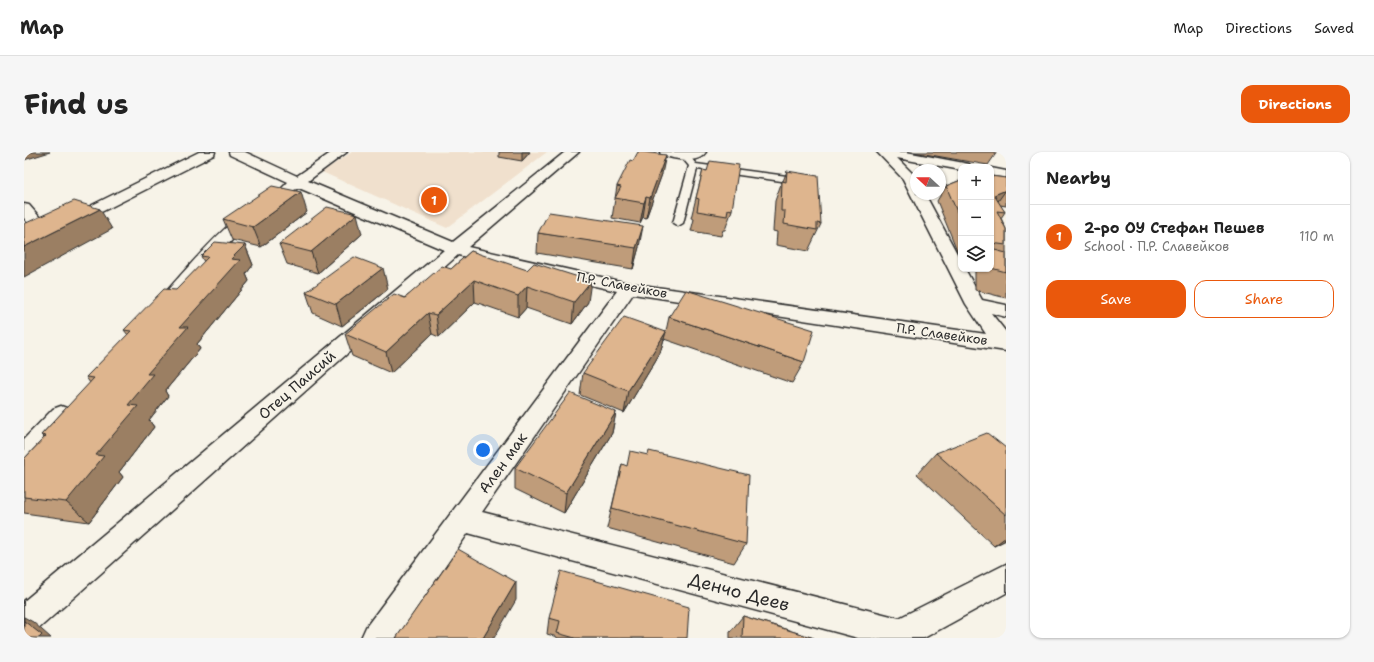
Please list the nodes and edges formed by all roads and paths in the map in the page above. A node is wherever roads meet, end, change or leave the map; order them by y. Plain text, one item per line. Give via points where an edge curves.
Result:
1 (209, 152) edge
2 (235, 152) edge
3 (341, 152) edge
4 (573, 152) edge
5 (666, 152) edge
6 (700, 152) edge
7 (884, 152) edge
8 (689, 161) junction
9 (958, 166) edge
10 (994, 173) edge
11 (1006, 175) edge
12 (910, 179) edge
13 (298, 182) junction
14 (808, 182) edge
15 (921, 200) edge
16 (24, 208) edge
17 (678, 223) dead end
18 (46, 234) junction
19 (24, 245) edge
20 (456, 248) junction
21 (628, 288) junction
22 (975, 304) junction
23 (158, 311) edge
24 (1006, 311) edge
25 (1005, 344) edge
26 (72, 403) edge
27 (24, 455) edge
28 (462, 519) junction
29 (1006, 578) edge
30 (24, 621) edge
31 (900, 636) edge
32 (377, 638) edge

1 - 18 street
2 - 13 street, П.Р. Славейков
3 - 13 street
4 - 20 street, Отец Паисий
5 - 8 street
6 - 8 street
7 - 9 street
7 - 12 street
8 - 14 lane
8 - 17 lane
10 - 11 street
13 - 20 street, П.Р. Славейков
13 - 23 street via 227,236
15 - 22 street
16 - 18 street
18 - 19 street
20 - 21 street, П.Р. Славейков
20 - 30 street, Отец Паисий
21 - 25 street, П.Р. Славейков
21 - 28 street, Ален мак
22 - 24 street
22 - 25 street
26 - 27 street
28 - 31 street, Денчо Деев
28 - 32 street, Ален мак
29 - 31 street, Денчо Деев

